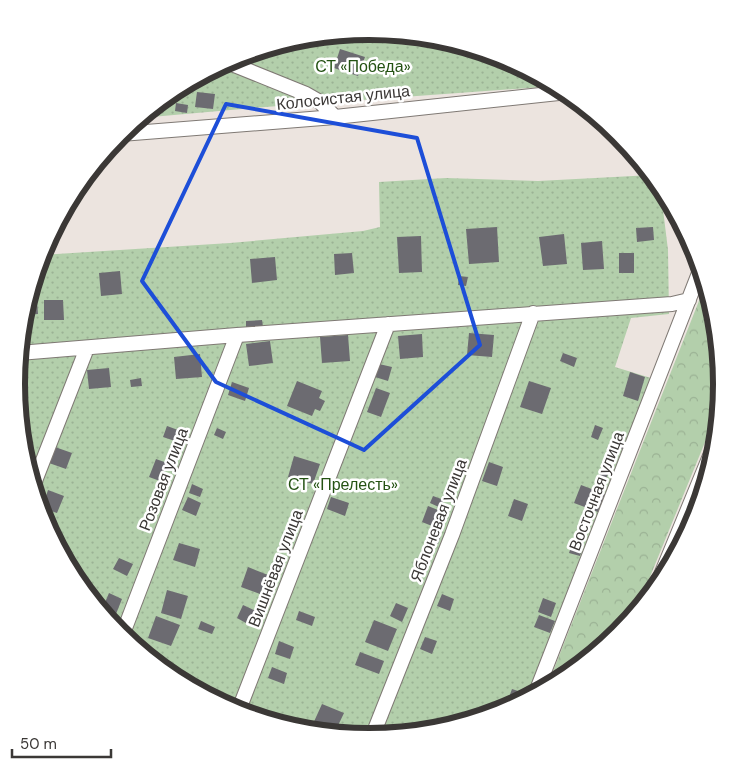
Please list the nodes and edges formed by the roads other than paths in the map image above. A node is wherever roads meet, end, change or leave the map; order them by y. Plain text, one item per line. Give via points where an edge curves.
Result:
1 (237, 66) edge
2 (554, 94) edge
3 (335, 117) junction
4 (134, 133) edge
5 (697, 279) edge
6 (689, 300) junction
7 (533, 314) junction
8 (388, 324) junction
9 (237, 335) junction
10 (86, 348) junction
11 (27, 353) edge
12 (37, 475) edge
13 (701, 478) edge
14 (670, 553) edge
15 (125, 627) edge
16 (539, 684) edge
17 (241, 704) edge
18 (376, 729) edge

1 - 3 street via 306,94
2 - 3 street, Колосистая улица
3 - 4 street, Колосистая улица
5 - 6 street, Восточная улица
6 - 7 street
6 - 16 street, Восточная улица
7 - 8 street
7 - 18 street, Яблоневая улица via 452,535
8 - 9 street
8 - 17 street, Вишнёвая улица
9 - 10 street
9 - 15 street, Розовая улица
10 - 11 street
10 - 12 street
13 - 14 street

